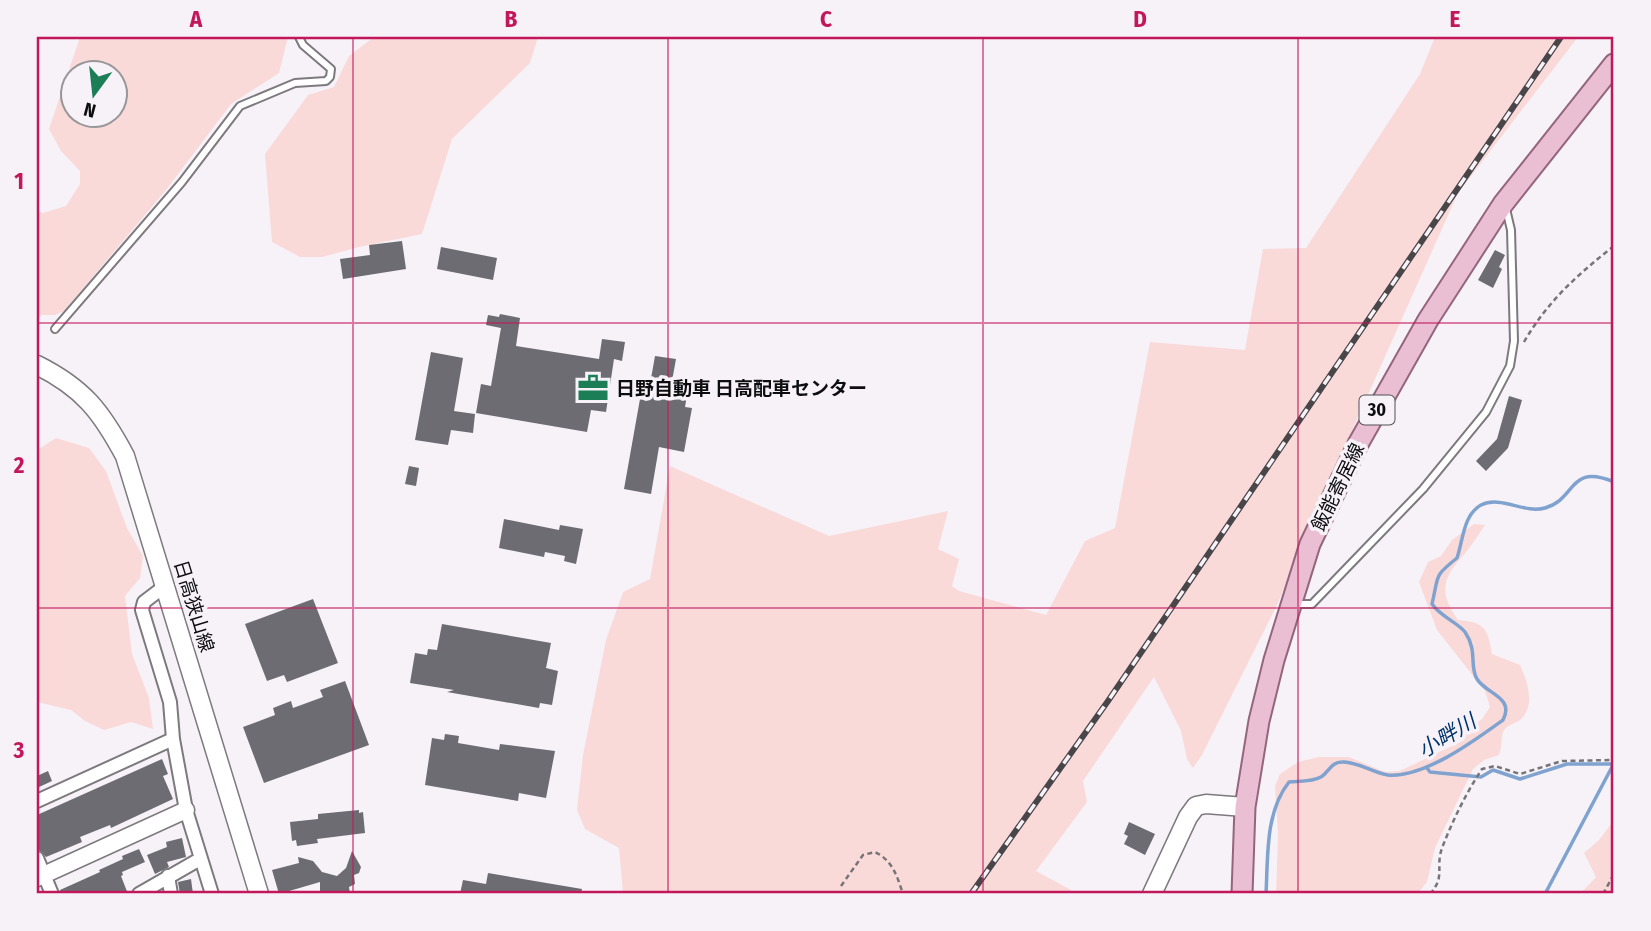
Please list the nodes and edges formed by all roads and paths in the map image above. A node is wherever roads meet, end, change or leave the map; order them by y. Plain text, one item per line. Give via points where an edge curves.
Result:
1 (299, 37) edge
2 (1614, 64) edge
3 (1503, 204) junction
4 (1614, 246) edge
5 (55, 329) dead end
6 (1523, 344) dead end
7 (37, 365) edge
8 (165, 586) junction
9 (1291, 603) junction
10 (173, 738) junction
11 (1614, 760) edge
12 (37, 801) edge
13 (1245, 807) junction
14 (186, 810) junction
15 (37, 858) edge
16 (200, 859) junction
17 (1614, 874) edge
18 (40, 876) edge
19 (169, 876) junction
20 (841, 886) dead end
21 (52, 894) edge
22 (139, 894) edge
23 (171, 894) edge
24 (212, 894) edge
25 (259, 894) edge
26 (903, 894) edge
27 (1152, 894) edge
28 (1242, 894) edge
29 (1430, 894) edge
30 (1602, 894) edge

1 - 5 lane via 331,69 330,77 295,83 240,106 182,182
2 - 3 main road, 飯能寄居線 / 30
3 - 9 main road, 飯能寄居線 / 30 via 1428,320 1358,444 1310,544
3 - 9 lane via 1511,230 1514,341 1510,366 1486,412 1423,489 1312,604
4 - 6 path via 1573,279
7 - 8 main road, 日高狭山線 via 91,401 110,428 125,456
8 - 10 street via 144,602 142,610 170,702
8 - 25 main road, 日高狭山線
9 - 13 main road, 飯能寄居線 / 30 via 1259,721
10 - 12 street
10 - 14 street
11 - 29 path via 1562,761 1520,774 1495,766 1482,769 1443,848 1440,879
13 - 27 main road via 1196,806
13 - 28 main road, 飯能寄居線 / 30
14 - 16 street
14 - 18 street
15 - 18 street
16 - 19 street
16 - 24 street
17 - 30 path
18 - 21 street
19 - 22 street
19 - 23 street
20 - 26 path via 863,855 875,852 890,863

